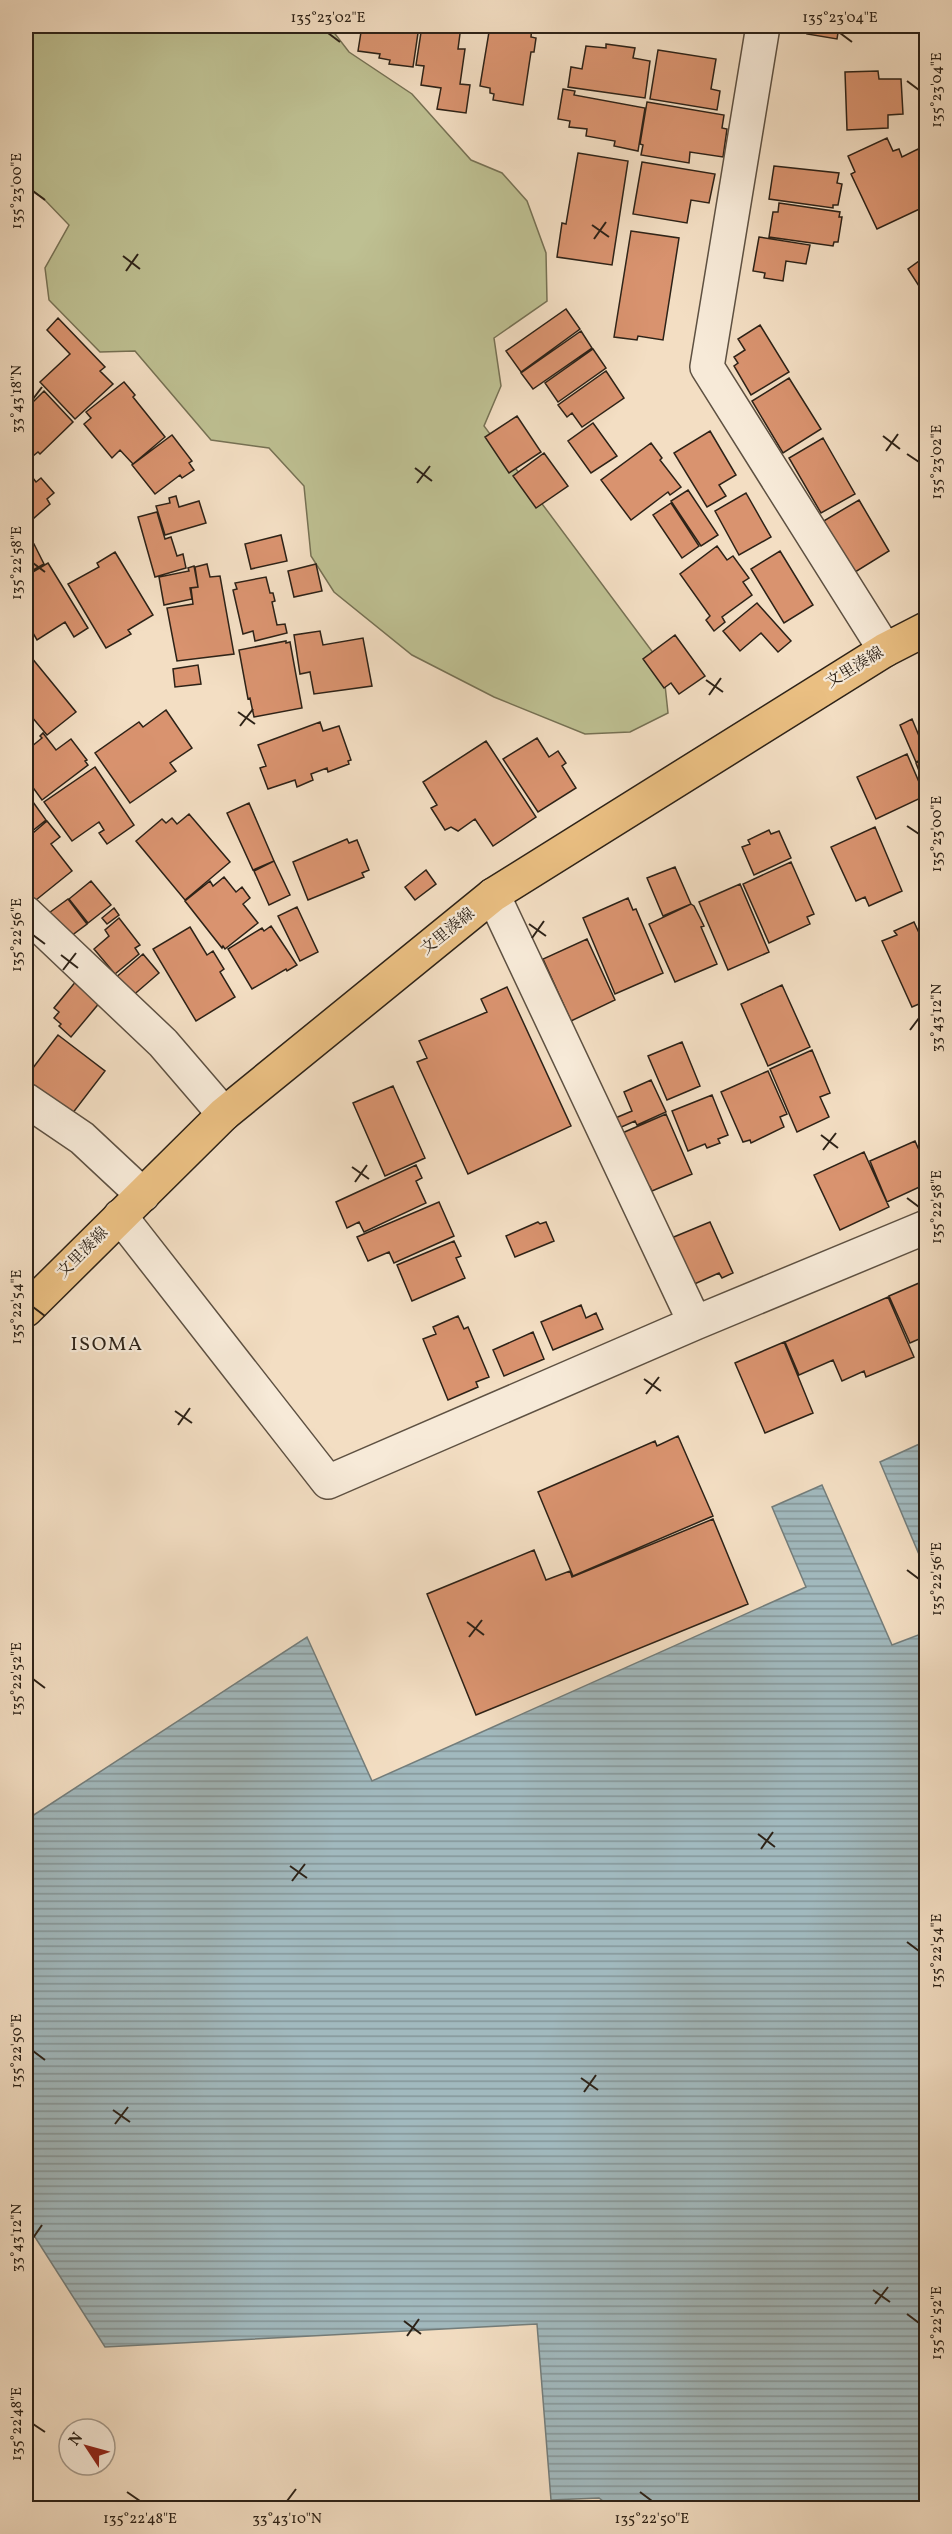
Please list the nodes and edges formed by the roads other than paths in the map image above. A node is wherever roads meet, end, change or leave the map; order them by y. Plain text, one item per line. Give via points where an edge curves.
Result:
1 (764, 26) edge
2 (927, 629) edge
3 (885, 650) junction
4 (493, 895) junction
5 (26, 913) edge
6 (26, 1100) edge
7 (224, 1114) junction
8 (132, 1205) junction
9 (927, 1227) edge
10 (26, 1310) edge
11 (695, 1323) junction

1 - 3 street via 707,367
2 - 3 main road, 文里湊線
3 - 4 main road, 文里湊線
4 - 7 main road, 文里湊線
4 - 11 street
5 - 7 street via 163,1043
6 - 8 street via 82,1138
7 - 8 main road, 文里湊線
8 - 10 main road, 文里湊線
8 - 11 street via 328,1482
9 - 11 street

